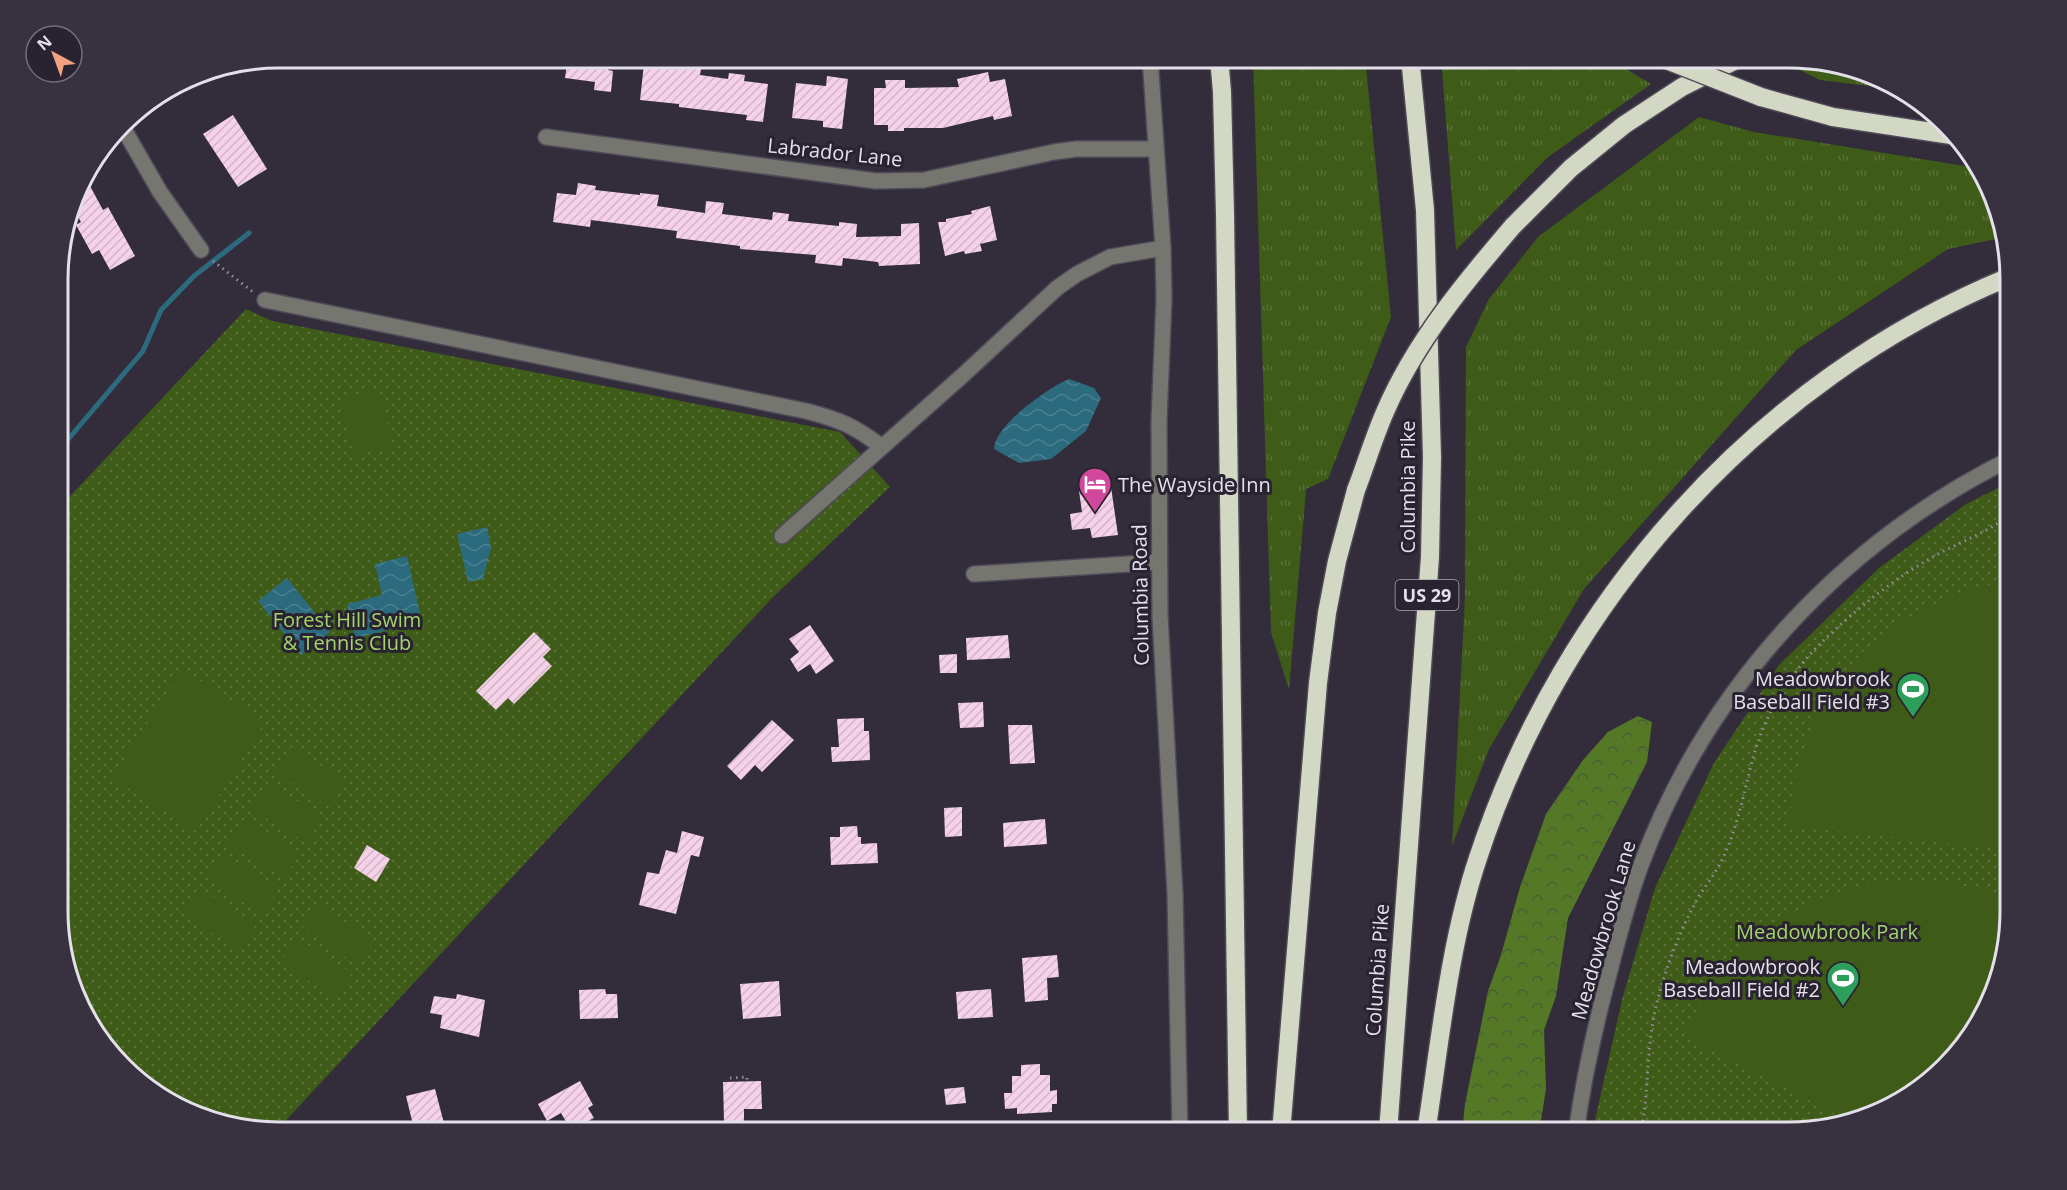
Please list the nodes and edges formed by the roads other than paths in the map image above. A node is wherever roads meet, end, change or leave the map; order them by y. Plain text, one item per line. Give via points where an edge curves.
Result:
1 (1151, 68) edge
2 (1220, 68) edge
3 (1411, 68) edge
4 (1687, 68) edge
5 (1720, 68) edge
6 (126, 133) edge
7 (1942, 134) edge
8 (546, 137) dead end
9 (1155, 149) junction
10 (1163, 248) junction
11 (201, 250) dead end
12 (1999, 282) edge
13 (265, 300) road end
14 (882, 447) junction
15 (1999, 465) edge
16 (782, 536) dead end
17 (1159, 562) junction
18 (974, 574) dead end
19 (1180, 1122) edge
20 (1238, 1122) edge
21 (1282, 1122) edge
22 (1389, 1122) edge
23 (1428, 1122) edge
24 (1578, 1122) edge

1 - 9 street, Columbia Road
2 - 20 highway
3 - 22 highway, Columbia Pike / US 29 via 1425,210 1432,457 1430,557
4 - 7 highway, bridge via 1761,97 1833,117
5 - 21 highway, bridge via 1682,87 1624,125 1570,168 1513,226 1442,314 1385,411 1356,490 1327,613
6 - 11 street via 160,192
8 - 9 street, Labrador Lane via 876,181 924,180 1076,149
9 - 10 street, Columbia Road
10 - 14 street via 1110,257 1057,288
10 - 17 street, Columbia Road
12 - 23 highway via 1909,327 1782,412 1682,508 1595,617 1528,734 1477,860 1457,941
13 - 14 street via 806,411 839,420
14 - 16 street
15 - 24 street, Meadowbrook Lane via 1947,493 1859,556 1789,625 1728,699 1694,754 1640,865 1596,1023
17 - 18 street
17 - 19 street, Columbia Road via 1175,894

